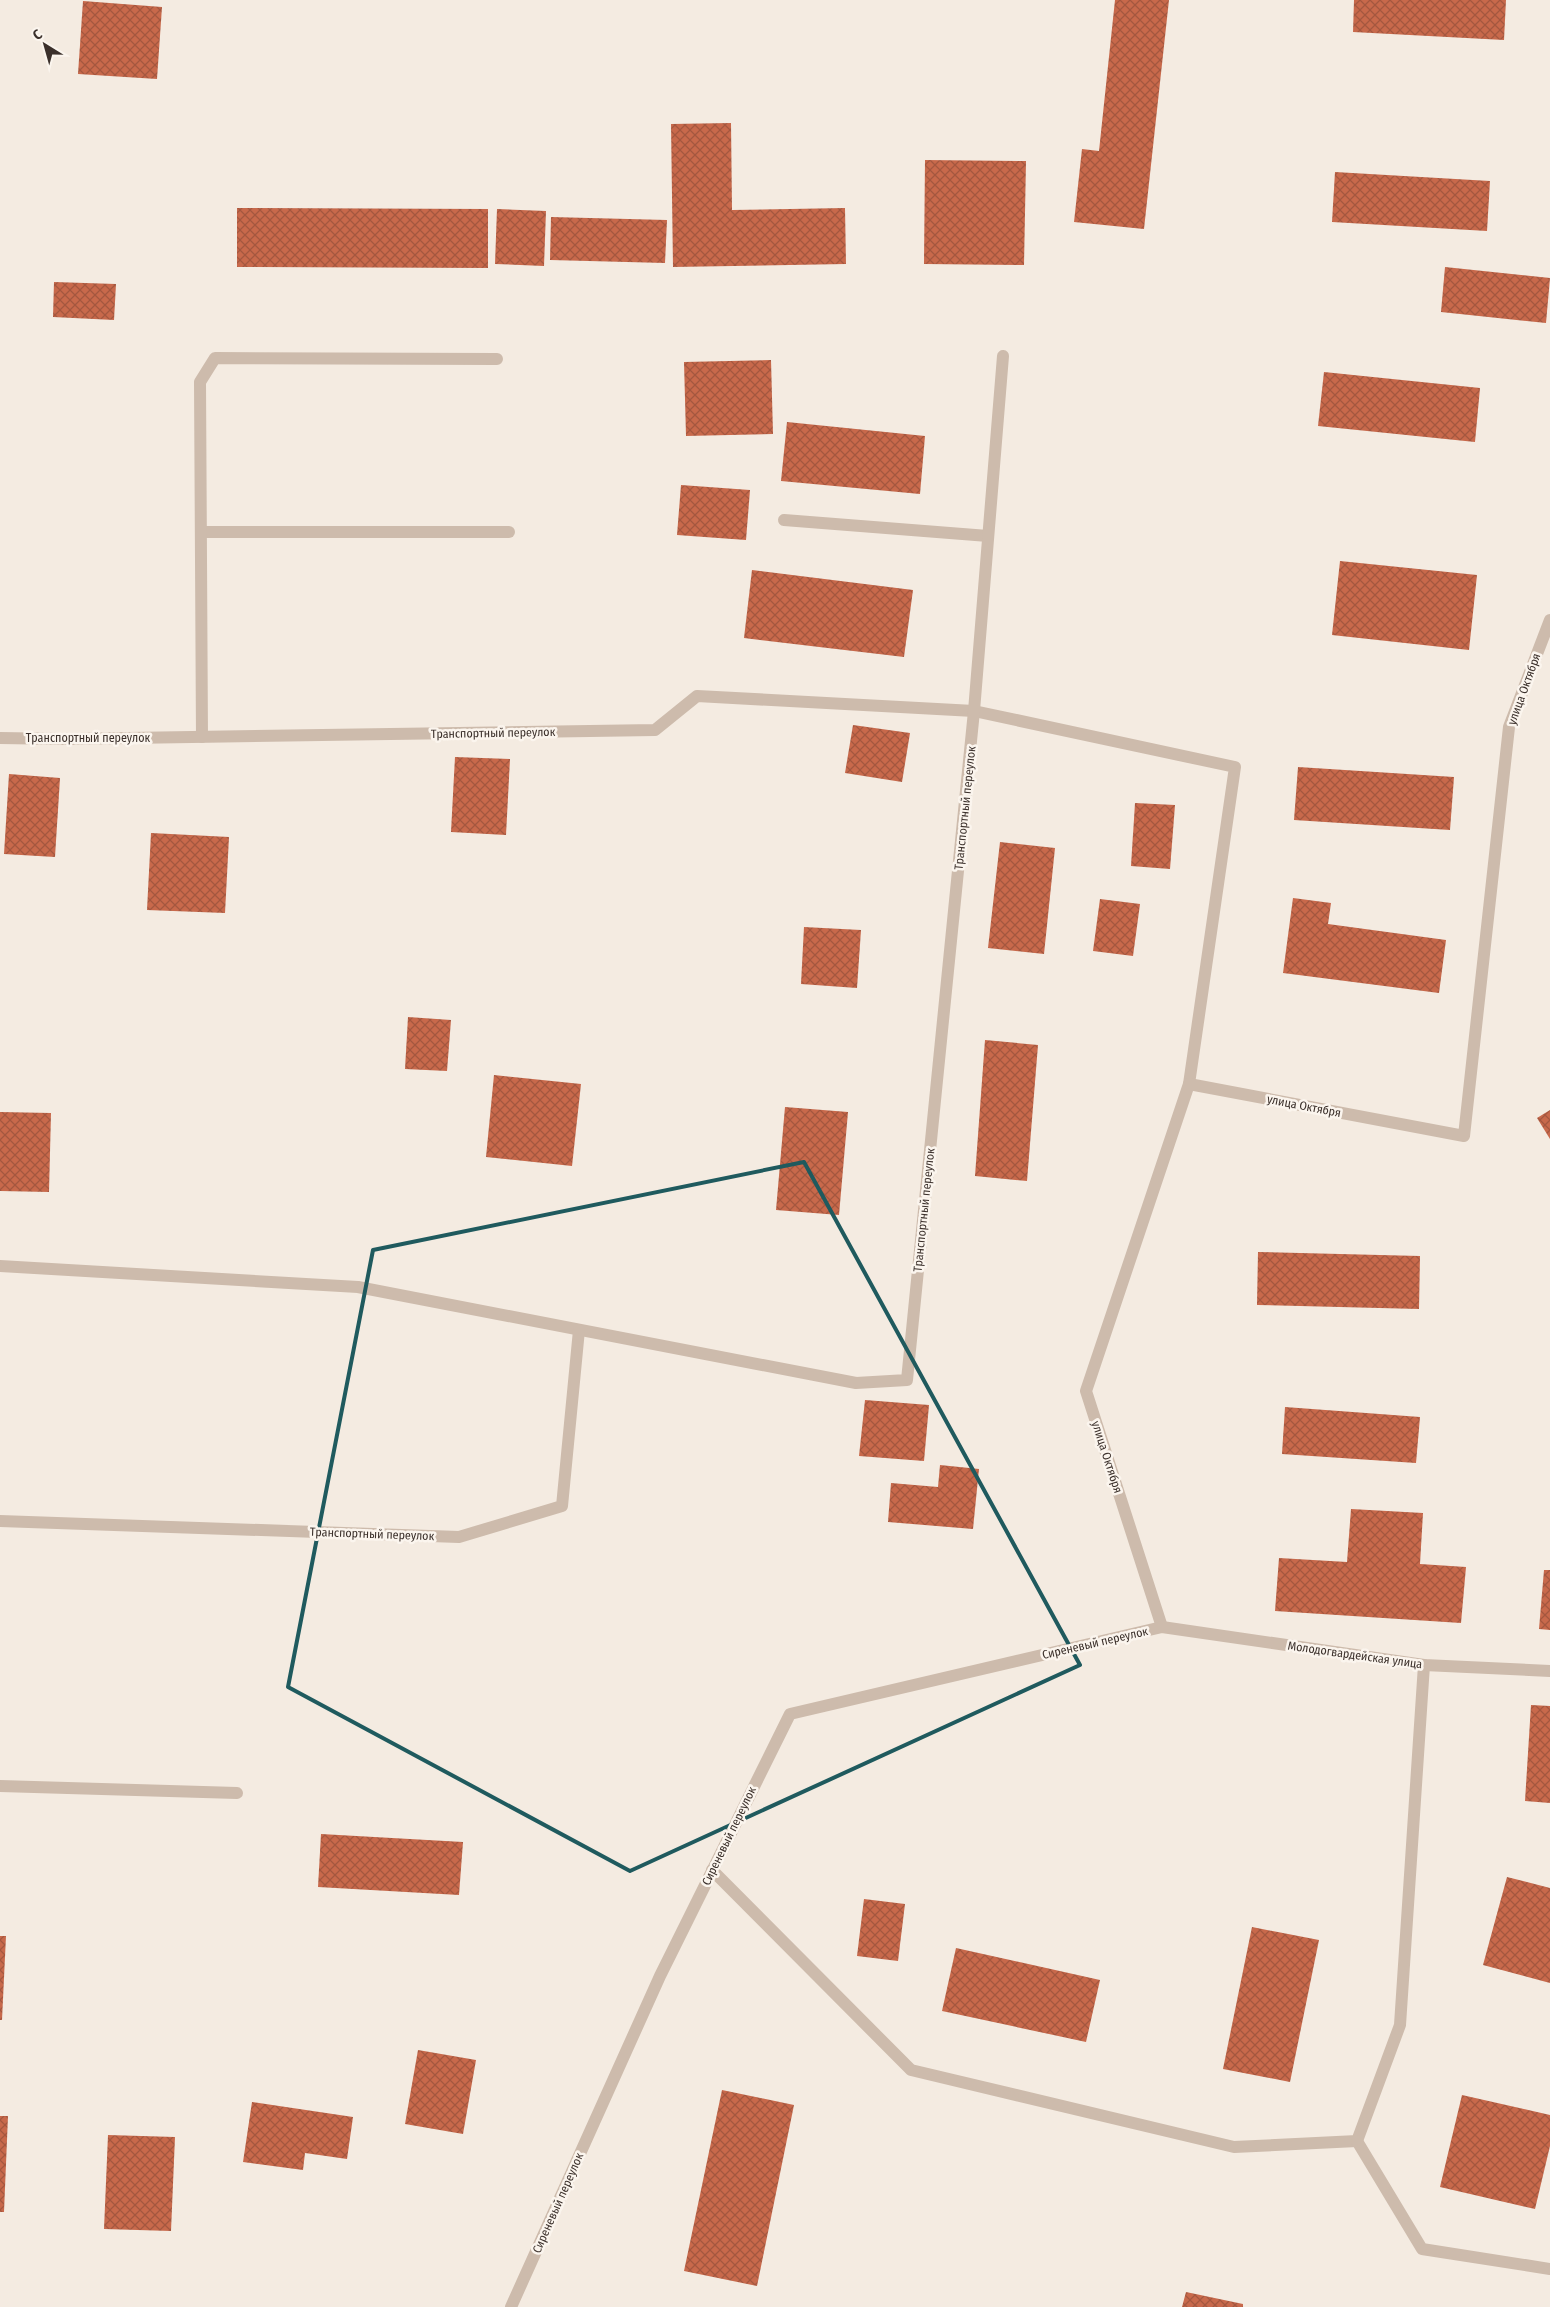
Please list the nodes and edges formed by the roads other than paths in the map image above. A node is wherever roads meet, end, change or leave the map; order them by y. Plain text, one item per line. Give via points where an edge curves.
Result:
1 (1003, 356) dead end
2 (497, 359) dead end
3 (784, 520) dead end
4 (201, 532) junction
5 (509, 532) dead end
6 (988, 536) junction
7 (1550, 620) edge
8 (974, 710) junction
9 (202, 737) junction
10 (0, 738) edge
11 (1189, 1084) junction
12 (0, 1266) edge
13 (579, 1330) junction
14 (0, 1521) edge
15 (1162, 1627) junction
16 (1424, 1665) junction
17 (1550, 1671) edge
18 (0, 1786) edge
19 (237, 1794) dead end
20 (712, 1870) junction
21 (1358, 2141) junction
22 (1550, 2269) edge
23 (511, 2307) edge

1 - 6 street
2 - 4 street via 215,358 200,382
3 - 6 street
4 - 5 street
4 - 9 street
6 - 8 street
7 - 11 street, улица Октября via 1510,726 1464,1136
8 - 9 street, Транспортный переулок via 697,696 655,730
8 - 11 street, Транспортный переулок via 1235,767
8 - 13 street, Транспортный переулок via 907,1380 856,1383
9 - 10 street, Транспортный переулок
11 - 15 street, улица Октября via 1086,1391
12 - 13 street, Транспортный переулок via 358,1287
13 - 14 street, Транспортный переулок via 562,1506 459,1537
15 - 16 street, Молодогвардейская улица
15 - 20 street, Сиреневый переулок via 790,1714
16 - 17 street, Молодогвардейская улица
16 - 21 street via 1400,2025
18 - 19 street
20 - 21 street via 911,2070 1234,2147
20 - 23 street, Сиреневый переулок via 660,1976
21 - 22 street via 1422,2249

